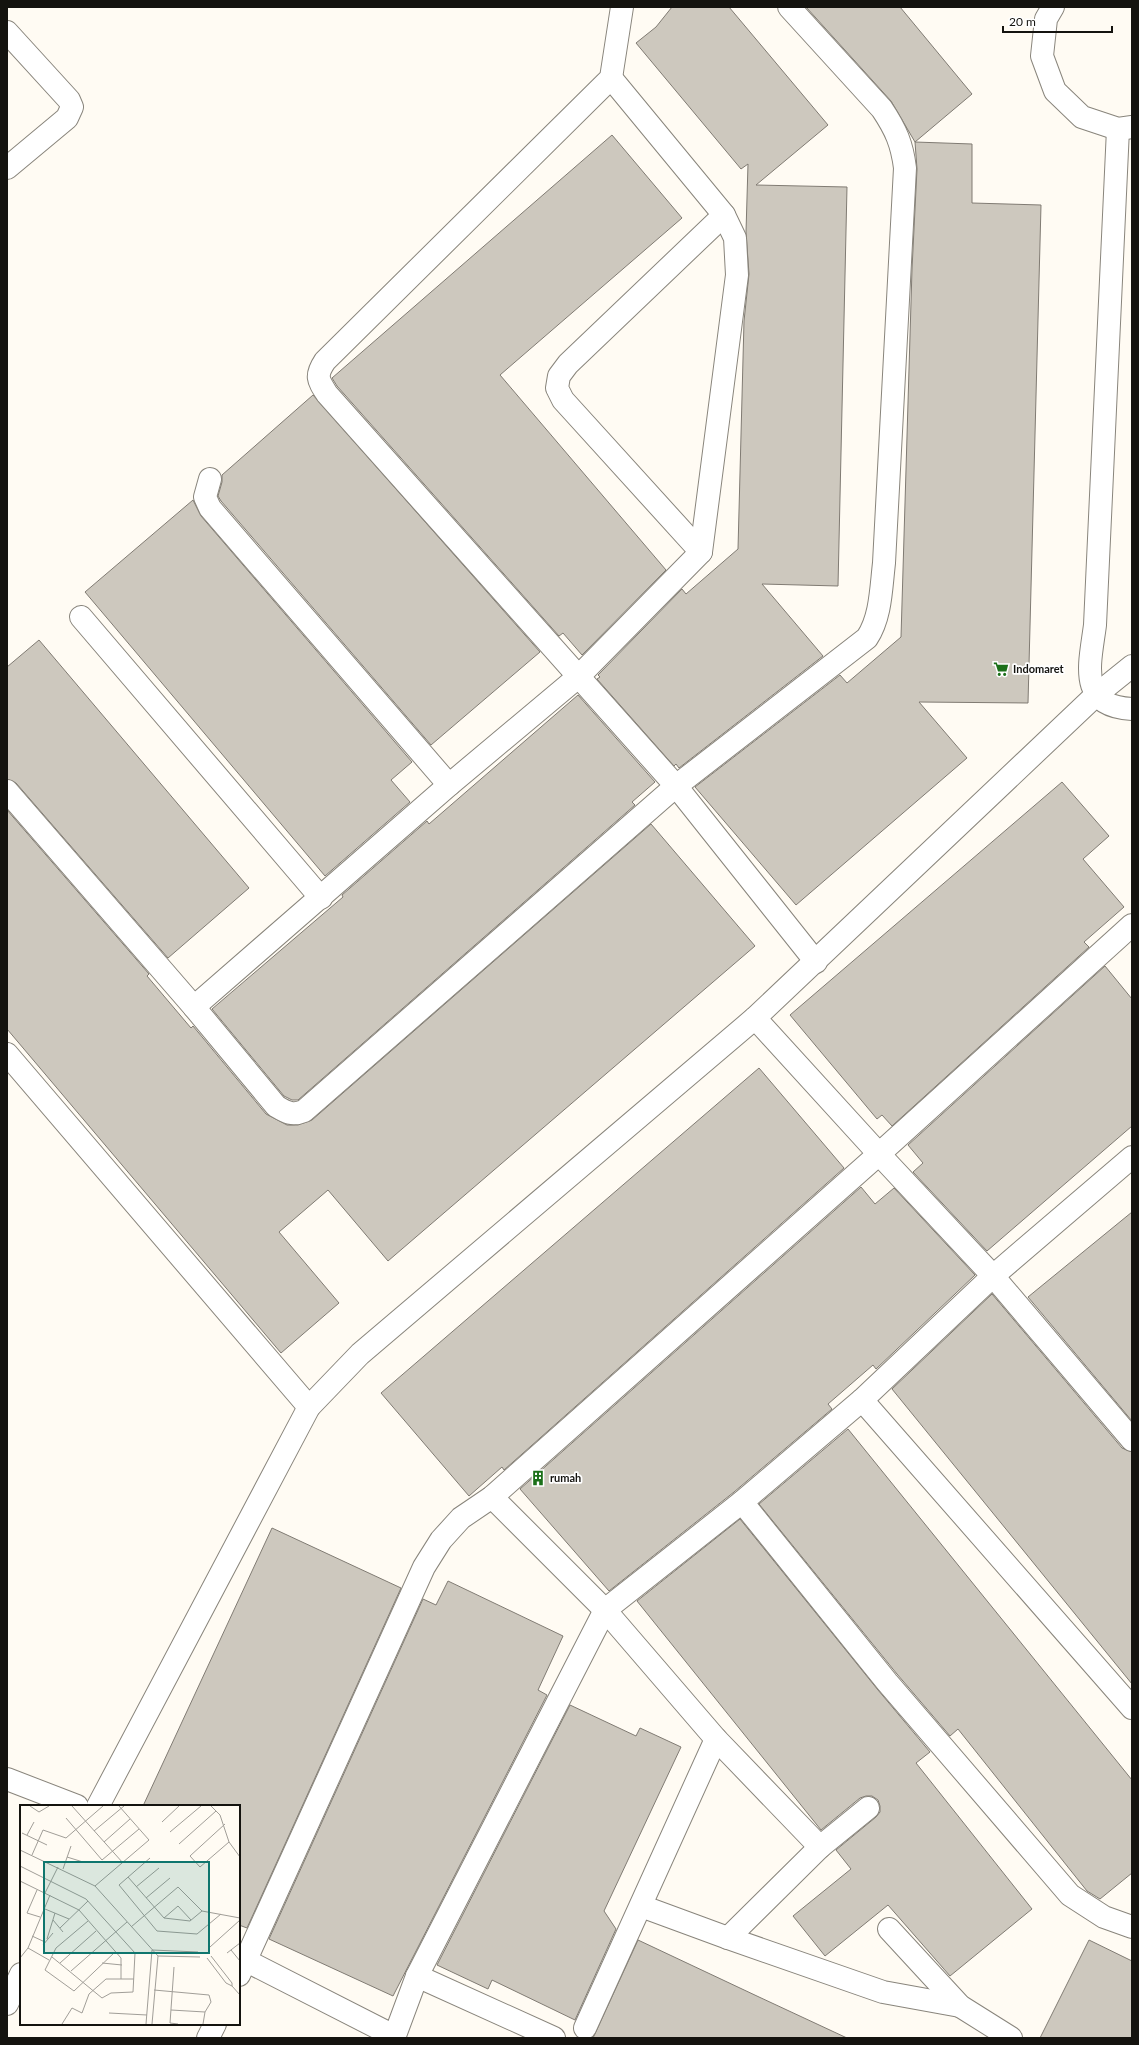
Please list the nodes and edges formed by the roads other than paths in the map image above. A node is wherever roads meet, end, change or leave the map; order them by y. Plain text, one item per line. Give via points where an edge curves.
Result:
1 (622, 7) edge
2 (789, 7) edge
3 (1053, 7) edge
4 (7, 32) edge
5 (610, 78) junction
6 (1125, 128) edge
7 (7, 168) edge
8 (724, 215) junction
9 (210, 480) dead end
10 (701, 552) junction
11 (81, 617) dead end
12 (1132, 666) edge
13 (578, 677) junction
14 (1096, 695) junction
15 (1132, 709) edge
16 (449, 784) junction
17 (676, 786) junction
18 (7, 791) edge
19 (321, 898) junction
20 (1132, 925) edge
21 (816, 962) junction
22 (194, 1008) junction
23 (755, 1018) junction
24 (11, 1067) edge
25 (879, 1154) junction
26 (1129, 1168) edge
27 (993, 1276) junction
28 (862, 1400) junction
29 (309, 1407) junction
30 (1132, 1440) edge
31 (492, 1497) junction
32 (742, 1502) junction
33 (605, 1610) junction
34 (1132, 1708) edge
35 (716, 1739) junction
36 (7, 1779) edge
37 (74, 1805) edge
38 (99, 1805) edge
39 (868, 1808) dead end
40 (820, 1846) junction
41 (641, 1906) junction
42 (1132, 1927) edge
43 (890, 1929) dead end
44 (728, 1938) junction
45 (241, 1964) edge
46 (20, 1976) edge
47 (417, 1976) junction
48 (7, 2004) edge
49 (960, 2006) junction
50 (214, 2025) edge
51 (585, 2028) dead end
52 (1001, 2035) edge
53 (394, 2037) edge
54 (208, 2038) edge
55 (554, 2038) edge

1 - 5 street
2 - 17 street via 882,109 894,127 902,147 905,168 884,563 877,617 866,638
3 - 6 street via 1046,19 1042,56 1055,91 1082,117
4 - 7 street via 69,100 72,107 66,118
5 - 8 street
5 - 13 street via 325,361 318,371 319,382 327,394
6 - 14 street via 1090,673
8 - 10 street via 735,238 737,275
8 - 10 street via 568,364 559,376 557,388 563,400
9 - 16 street via 205,497 210,508
10 - 13 street
11 - 19 street
12 - 14 street
13 - 16 street
13 - 17 street
14 - 15 street via 1110,705
14 - 21 street
16 - 19 street
17 - 21 street
17 - 22 street via 304,1111 295,1114 276,1106
18 - 22 street
19 - 22 street
20 - 25 street
21 - 23 street
23 - 25 street
23 - 29 street via 360,1354
24 - 29 street
25 - 27 street
25 - 31 street
26 - 27 street
27 - 28 street
27 - 30 street
28 - 32 street
28 - 34 street
29 - 38 street
31 - 33 street
31 - 45 street via 461,1518 441,1540 424,1567
32 - 33 street
32 - 42 street via 887,1682 1070,1896 1104,1917
33 - 35 street
33 - 47 street
35 - 40 street
35 - 41 street
36 - 37 street
39 - 40 street
40 - 44 street
41 - 44 street
41 - 51 street
43 - 49 street
44 - 49 street via 883,1992
45 - 53 street
46 - 48 street
47 - 53 street
47 - 55 street
49 - 52 street
50 - 54 street

